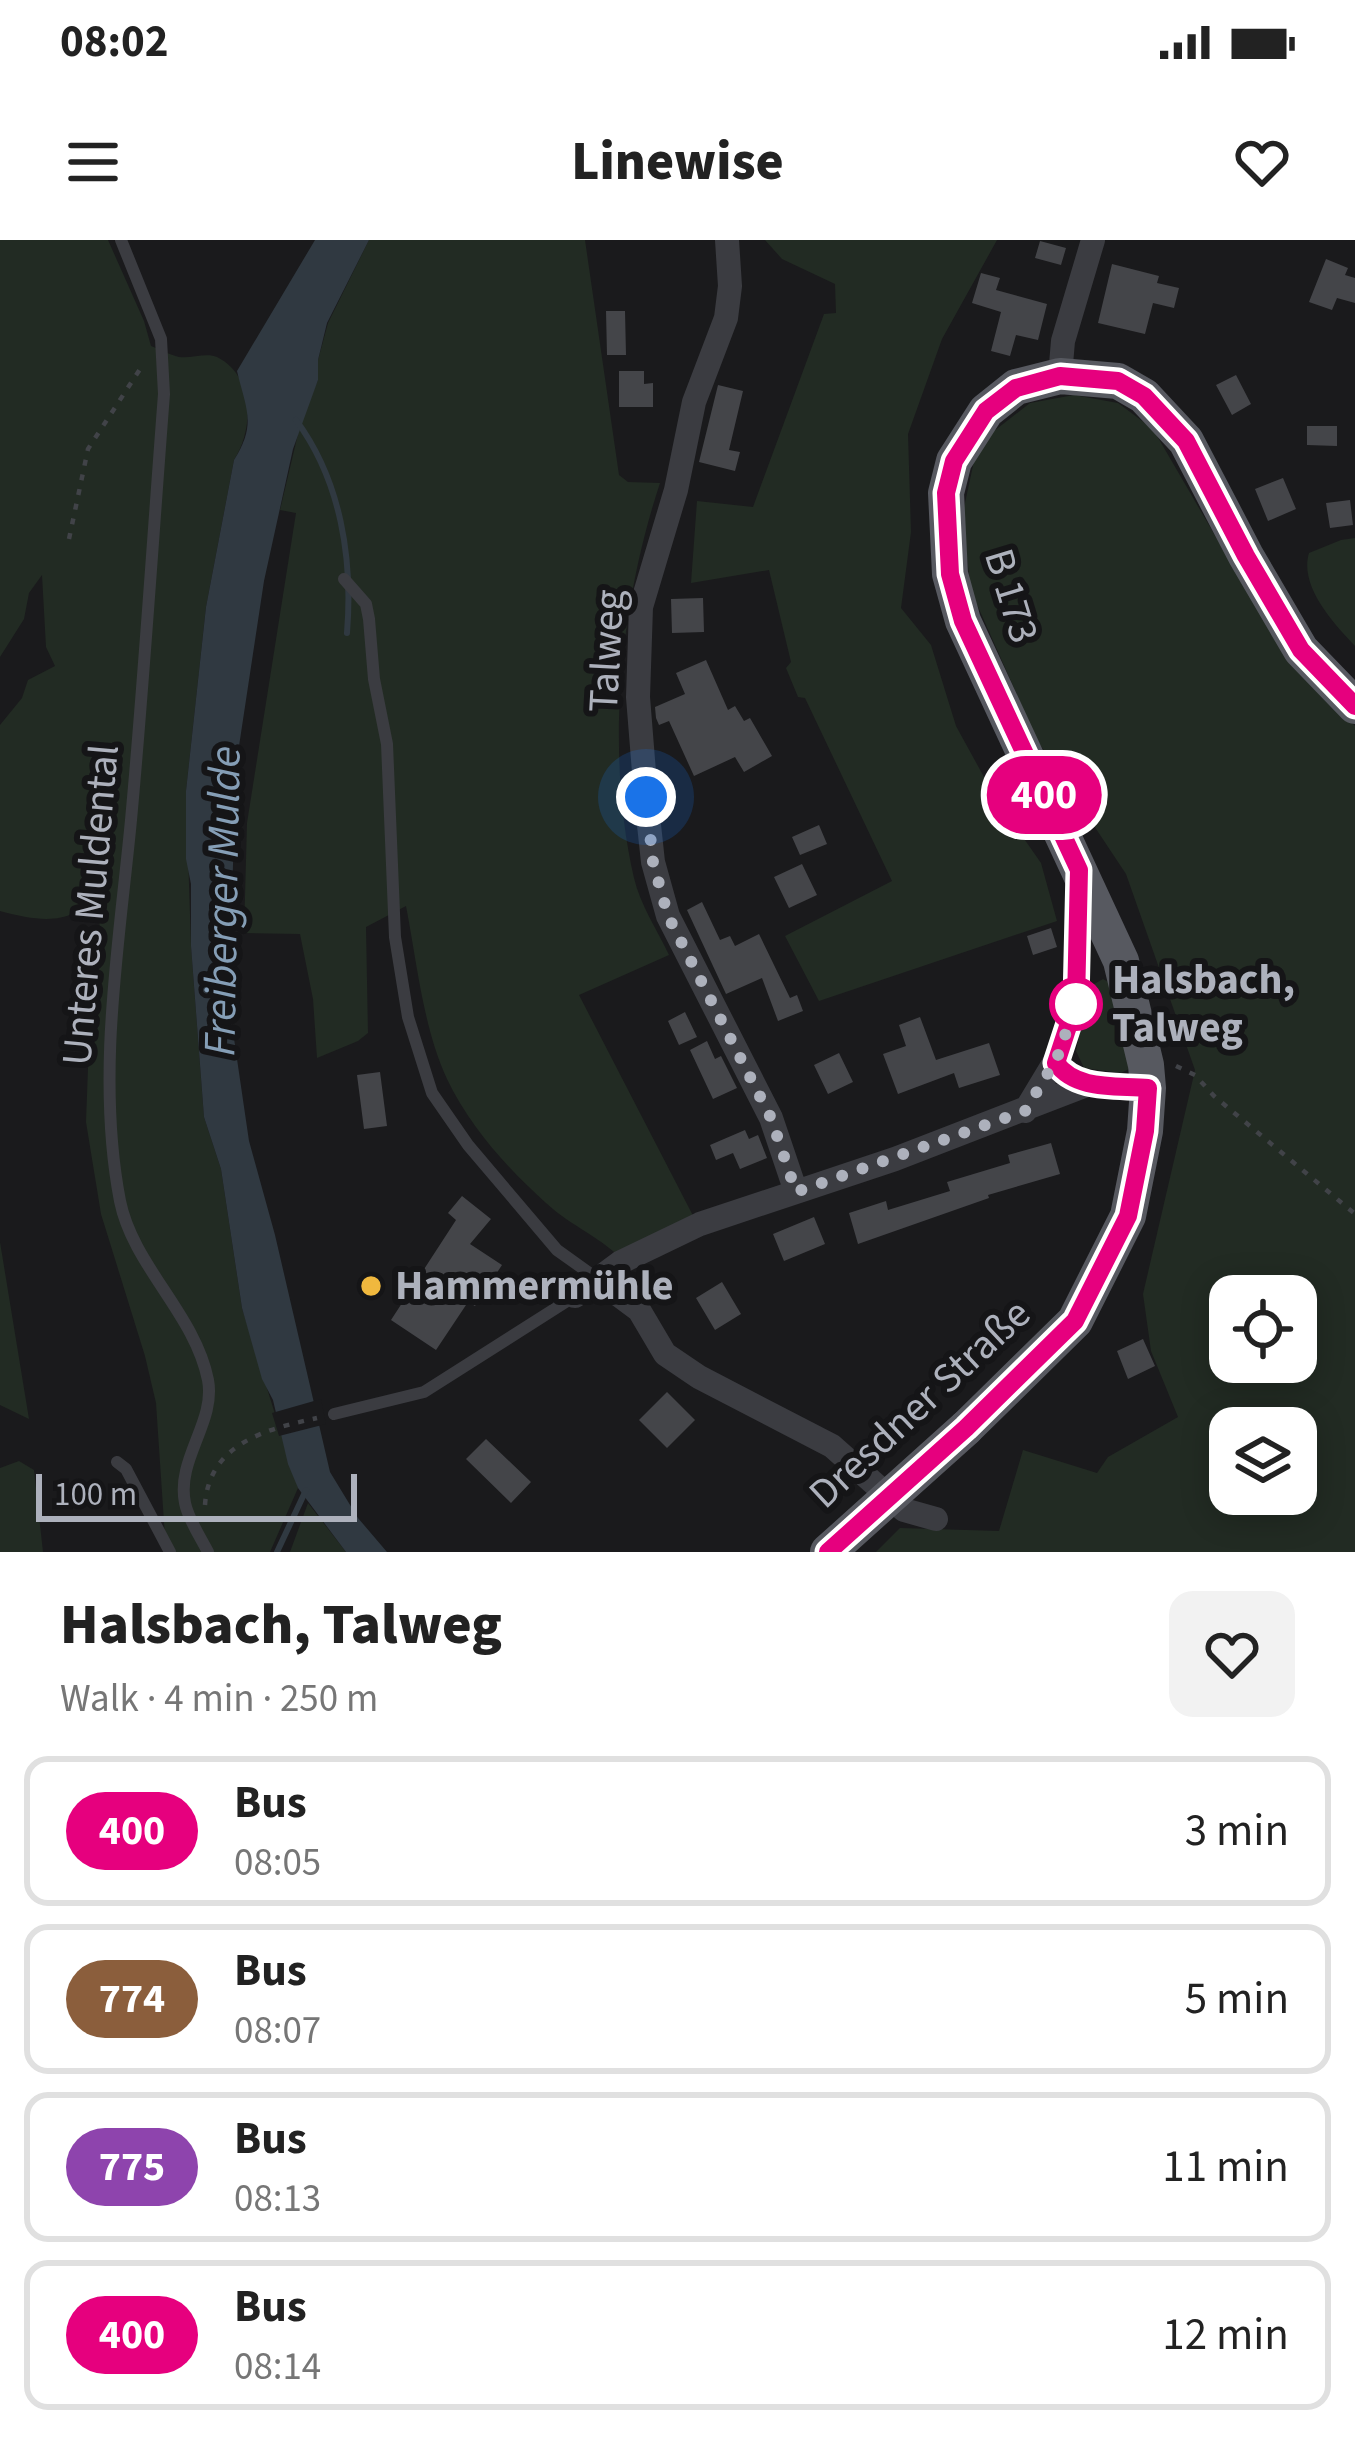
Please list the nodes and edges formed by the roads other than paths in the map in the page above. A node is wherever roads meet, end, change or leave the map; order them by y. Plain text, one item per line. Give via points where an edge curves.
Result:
1 (121, 240) edge
2 (727, 240) edge
3 (1093, 240) edge
4 (1060, 376) junction
5 (349, 585) dead end
6 (1355, 706) edge
7 (1079, 870) junction
8 (1070, 1073) junction
9 (1147, 1076) junction
10 (1025, 1111) junction
11 (796, 1192) junction
12 (600, 1281) junction
13 (575, 1296) joint
14 (1075, 1321) joint
15 (334, 1414) road end
16 (117, 1462) dead end
17 (936, 1520) dead end
18 (205, 1546) edge
19 (170, 1552) edge
20 (828, 1552) edge

1 - 18 lane, Unteres Muldental via 160,339 164,394 116,983 111,1139 121,1208 207,1376 209,1396 185,1465 185,1504
2 - 11 street, Talweg via 726,317 694,403 641,607 641,737 653,862 668,916 771,1118
3 - 4 street
4 - 6 main road, B 173 / B 173 via 1118,381 1186,441 1301,650
4 - 7 main road, B 173 / B 173 via 1016,388 986,411 954,461 946,493 950,574 963,621
5 - 12 lane via 369,619 387,744 395,937 432,1093 557,1250
7 - 8 street
7 - 9 main road, B 173 / B 173 via 1121,961
8 - 9 street
8 - 10 street
8 - 10 street
9 - 14 main road, B 173 / B 173 via 1128,1216
10 - 11 street
11 - 12 street via 653,1244
12 - 13 street
12 - 17 street via 639,1310 665,1354 832,1446 904,1510
13 - 15 lane via 424,1392
14 - 20 main road, Dresdner Straße / B 173, bridge
16 - 19 lane

